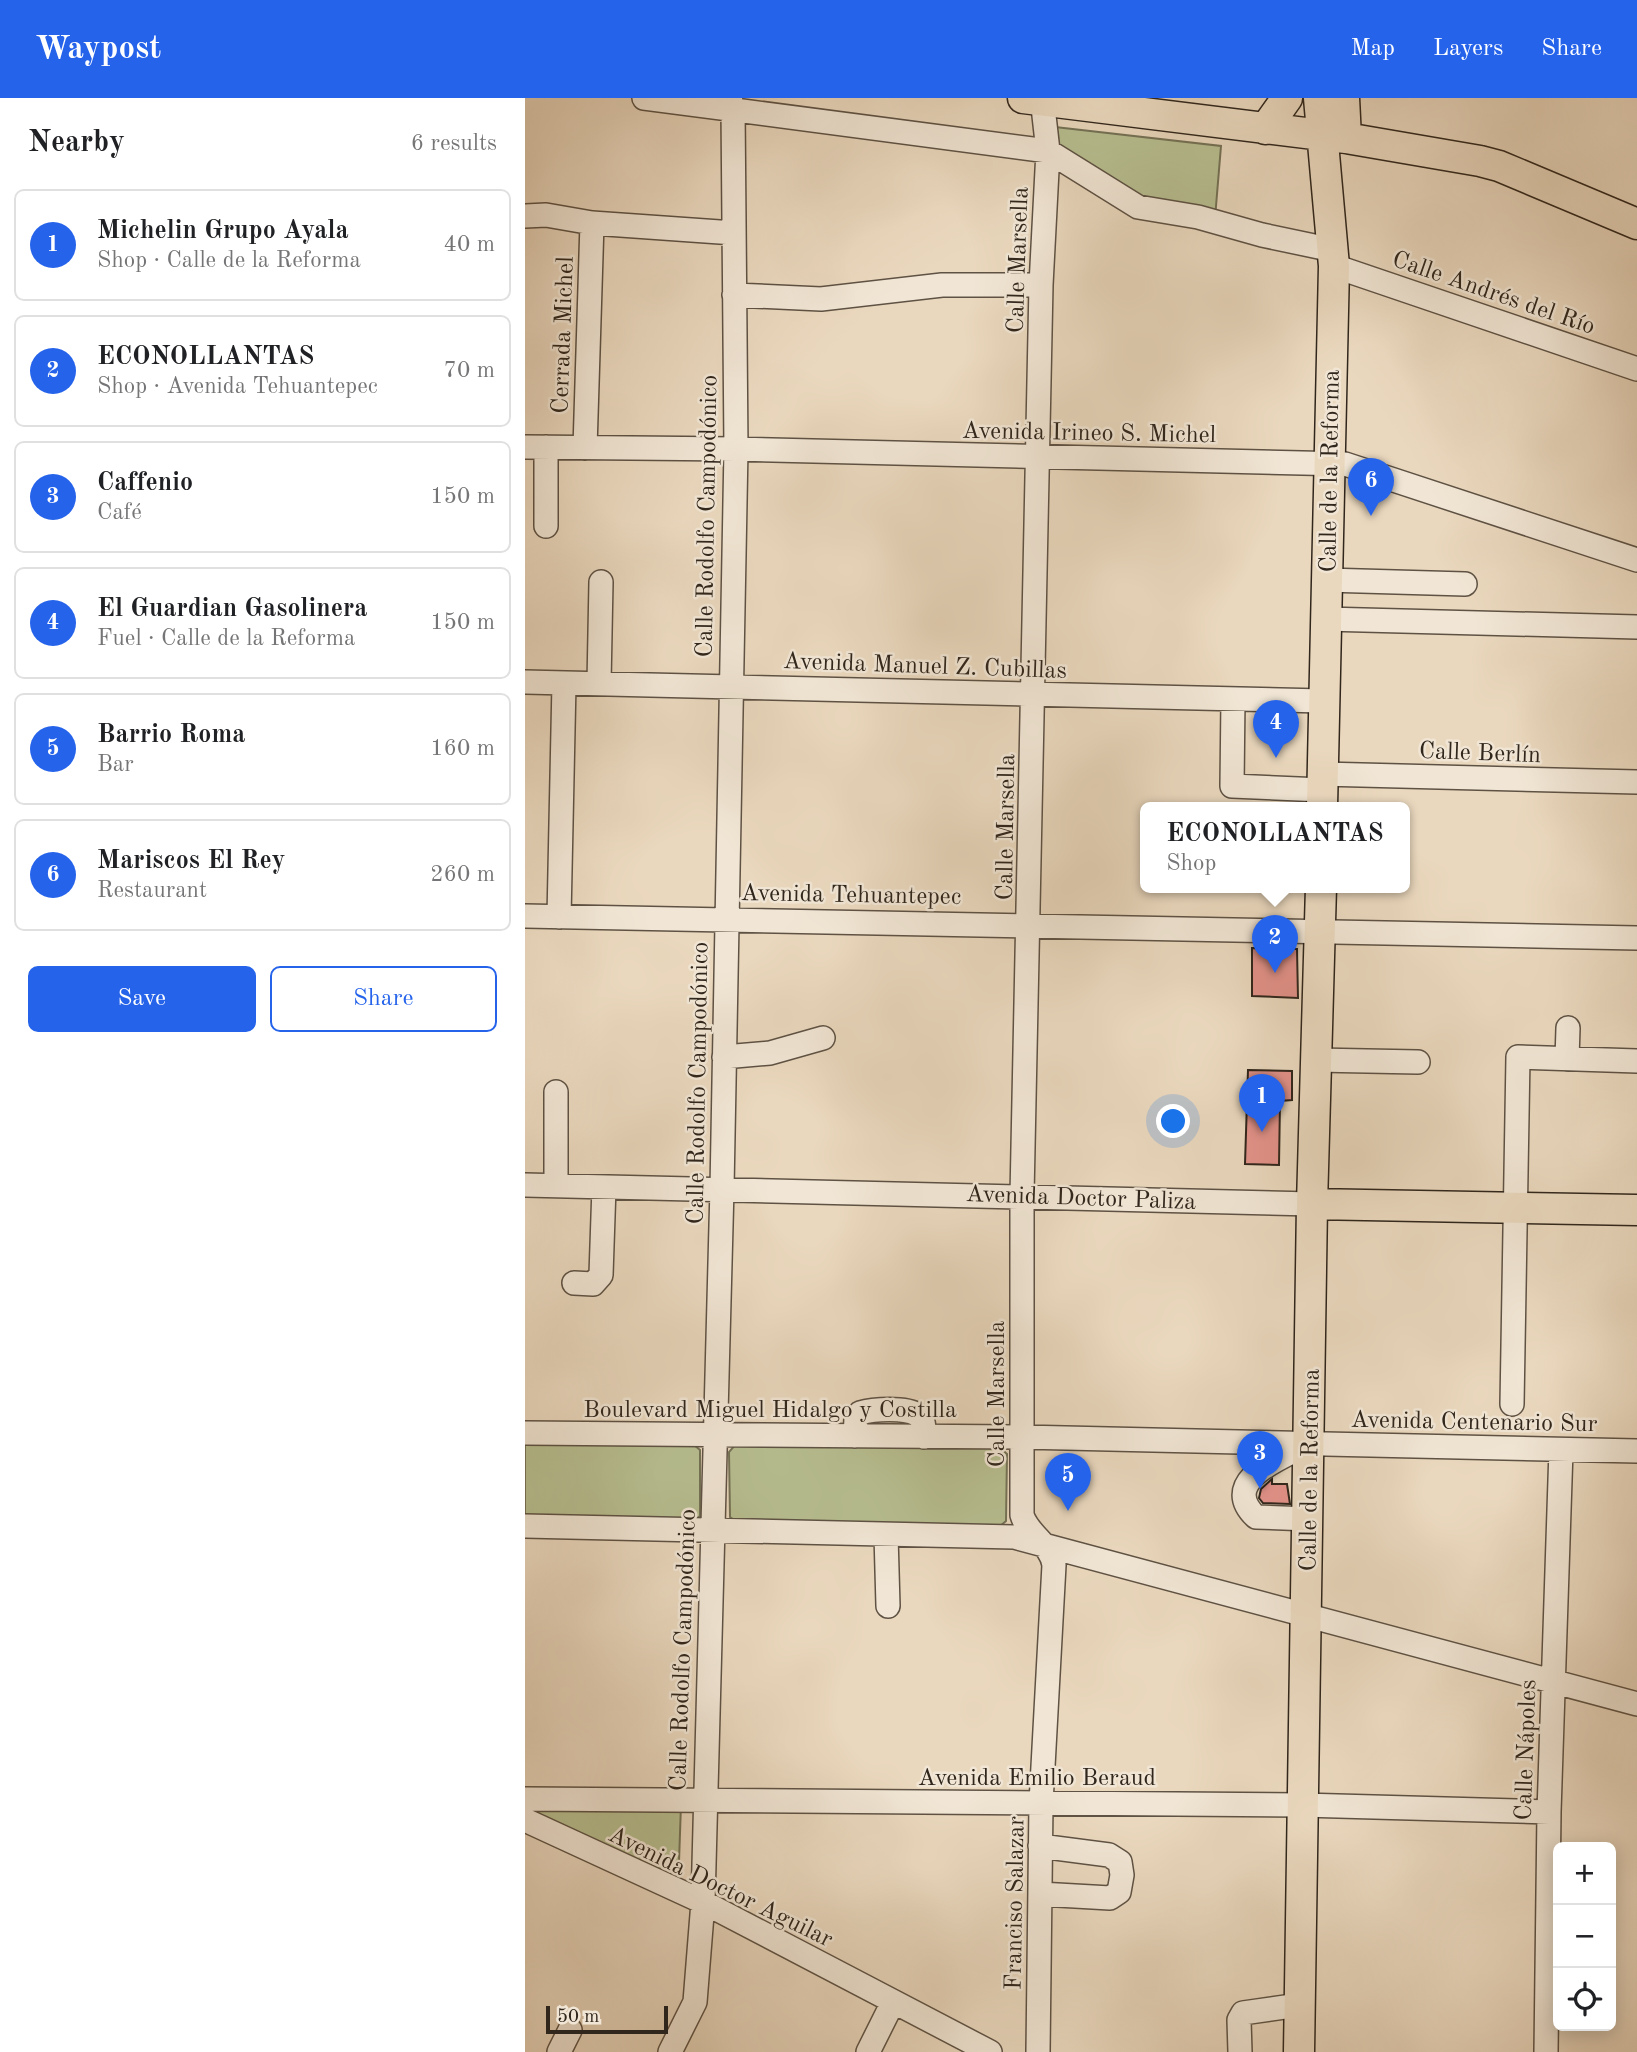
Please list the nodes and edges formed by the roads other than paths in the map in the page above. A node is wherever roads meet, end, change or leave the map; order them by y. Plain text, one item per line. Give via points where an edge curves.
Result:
1 (643, 98) edge
2 (1287, 98) edge
3 (1319, 98) edge
4 (1344, 98) edge
5 (1036, 99) edge
6 (736, 102) edge
7 (1113, 104) edge
8 (1169, 107) edge
9 (1265, 129) junction
10 (1335, 137) junction
11 (1048, 151) junction
12 (525, 216) edge
13 (592, 223) junction
14 (1637, 224) edge
15 (734, 233) junction
16 (1334, 258) junction
17 (1041, 285) junction
18 (734, 295) junction
19 (1637, 369) edge
20 (535, 447) edge
21 (585, 448) junction
22 (736, 449) junction
23 (1038, 458) junction
24 (1329, 463) junction
25 (546, 526) dead end
26 (1637, 560) edge
27 (1326, 580) junction
28 (601, 582) dead end
29 (1465, 584) dead end
30 (1325, 620) junction
31 (1637, 627) edge
32 (525, 682) edge
33 (564, 682) junction
34 (599, 683) junction
35 (730, 686) junction
36 (1033, 695) junction
37 (1233, 699) junction
38 (1323, 701) junction
39 (1637, 782) edge
40 (1322, 790) edge
41 (1256, 797) edge
42 (1321, 893) edge
43 (525, 916) edge
44 (559, 917) junction
45 (726, 918) junction
46 (1030, 925) junction
47 (1320, 933) junction
48 (1637, 938) edge
49 (1568, 1028) dead end
50 (823, 1038) dead end
51 (724, 1057) junction
52 (1316, 1059) junction
53 (1567, 1059) junction
54 (1637, 1061) edge
55 (1418, 1062) dead end
56 (557, 1092) dead end
57 (525, 1185) edge
58 (557, 1185) junction
59 (604, 1187) junction
60 (722, 1188) junction
61 (1022, 1195) junction
62 (1312, 1204) junction
63 (1516, 1208) junction
64 (1637, 1210) edge
65 (574, 1283) dead end
66 (1512, 1404) dead end
67 (525, 1433) edge
68 (714, 1436) junction
69 (1023, 1437) junction
70 (1309, 1444) junction
71 (1561, 1450) junction
72 (1637, 1451) edge
73 (1309, 1519) junction
74 (525, 1527) edge
75 (711, 1530) junction
76 (886, 1535) junction
77 (1045, 1546) junction
78 (888, 1606) dead end
79 (1307, 1617) junction
80 (1553, 1682) junction
81 (1637, 1704) edge
82 (525, 1799) edge
83 (703, 1802) junction
84 (1041, 1802) junction
85 (1302, 1805) junction
86 (1549, 1812) junction
87 (525, 1820) edge
88 (1040, 1846) junction
89 (1040, 1894) junction
90 (703, 1902) junction
91 (893, 2002) junction
92 (1299, 2004) junction
93 (570, 2031) dead end
94 (559, 2052) edge
95 (670, 2052) edge
96 (868, 2052) edge
97 (990, 2052) edge
98 (1038, 2052) edge
99 (1240, 2052) edge
100 (1299, 2052) edge
101 (1546, 2052) edge

1 - 6 street
2 - 9 main road
3 - 10 main road
4 - 10 main road
5 - 7 main road
5 - 11 street, Calle Marsella
6 - 11 street
6 - 15 street, Calle Rodolfo Campodónico
7 - 8 main road
8 - 9 main road
9 - 10 main road
10 - 14 main road via 1499,166
10 - 16 main road, Calle de la Reforma
11 - 16 street, Calle Andrés del Río via 1138,207 1198,217
11 - 17 street, Calle Marsella
12 - 13 street
13 - 15 street
13 - 21 street, Cerrada Michel
15 - 18 street, Calle Rodolfo Campodónico
16 - 19 street, Calle Andrés del Río
16 - 24 main road, Calle de la Reforma
17 - 18 street via 941,285 821,299
17 - 23 street, Calle Marsella
18 - 22 street, Calle Rodolfo Campodónico
20 - 21 street, Avenida Irineo S. Michel
20 - 25 street
21 - 22 street, Avenida Irineo S. Michel
22 - 23 street, Avenida Irineo S. Michel
22 - 35 street, Calle Rodolfo Campodónico
23 - 24 street, Avenida Irineo S. Michel
23 - 36 street, Calle Marsella
24 - 26 street, Avenida Irineo S. Michel via 1362,469
24 - 27 main road, Calle de la Reforma
27 - 29 street
27 - 30 main road, Calle de la Reforma
28 - 34 street
30 - 31 street
30 - 38 main road, Calle de la Reforma
32 - 33 street, Avenida Manuel Z. Cubillas
33 - 34 street, Avenida Manuel Z. Cubillas
33 - 44 street
34 - 35 street, Avenida Manuel Z. Cubillas
35 - 36 street, Avenida Manuel Z. Cubillas
35 - 45 street, Calle Rodolfo Campodónico
36 - 37 street, Avenida Manuel Z. Cubillas
36 - 46 street, Calle Marsella
37 - 38 street, Avenida Manuel Z. Cubillas
37 - 41 street via 1232,786
38 - 40 main road, Calle de la Reforma
39 - 40 street, Calle Berlín
40 - 41 street, Calle Berlín
42 - 47 main road, Calle de la Reforma
43 - 44 street, Avenida Tehuantepec
44 - 45 street, Avenida Tehuantepec
45 - 46 street, Avenida Tehuantepec
45 - 51 street, Calle Rodolfo Campodónico
46 - 47 street, Avenida Tehuantepec
46 - 61 street, Calle Marsella
47 - 48 street, Avenida Tehuantepec
47 - 52 main road, Calle de la Reforma
49 - 53 street
50 - 51 street via 770,1053
51 - 60 street, Calle Rodolfo Campodónico
52 - 55 street
52 - 62 main road, Calle de la Reforma
53 - 54 street
53 - 63 street via 1518,1057
56 - 58 street
57 - 58 street, Avenida Doctor Paliza
58 - 59 street, Avenida Doctor Paliza
59 - 60 street, Avenida Doctor Paliza
59 - 65 street via 601,1275 593,1284
60 - 61 street, Avenida Doctor Paliza
60 - 68 street, Calle Rodolfo Campodónico
61 - 62 street, Avenida Doctor Paliza
61 - 69 street, Calle Marsella
62 - 63 main road, Avenida Doctor Paliza
62 - 70 main road, Calle de la Reforma
63 - 64 main road, Avenida Doctor Paliza
63 - 66 street
67 - 68 street, Boulevard Miguel Hidalgo y Costilla
68 - 69 street, Boulevard Miguel Hidalgo y Costilla
68 - 75 street, Calle Rodolfo Campodónico
69 - 70 street, Boulevard Miguel Hidalgo y Costilla
69 - 77 street, Calle Marsella via 1022,1515 1025,1526
70 - 71 street, Avenida Centenario Sur
70 - 73 main road, Calle de la Reforma
70 - 73 street via 1254,1473 1245,1495 1248,1509 1256,1517
71 - 72 street, Avenida Centenario Sur
71 - 80 street, Calle Nápoles
73 - 79 main road, Calle de la Reforma
74 - 75 street
75 - 76 street
75 - 83 street, Calle Rodolfo Campodónico
76 - 77 street via 1014,1537
76 - 78 street
77 - 79 street
77 - 84 street, Franciso Salazar via 1054,1565
79 - 80 street
79 - 85 main road, Calle de la Reforma
80 - 81 street
80 - 86 street, Calle Nápoles
82 - 83 street, Avenida Emilio Beraud
83 - 84 street, Avenida Emilio Beraud
83 - 90 street, Calle Rodolfo Campodónico
84 - 85 street, Avenida Emilio Beraud
84 - 88 street, Franciso Salazar
85 - 86 street, Avenida Emilio Beraud
85 - 92 main road, Calle de la Reforma
86 - 101 street, Calle Nápoles
87 - 90 street, Avenida Doctor Aguilar
88 - 89 street, Franciso Salazar
88 - 89 street via 1109,1855 1120,1862 1122,1875 1119,1892 1110,1898
89 - 98 street, Franciso Salazar
90 - 91 street, Avenida Doctor Aguilar
90 - 95 street, Calle Rodolfo Campodónico via 695,2002
91 - 96 street
91 - 97 street, Avenida Doctor Aguilar
92 - 99 street via 1243,2013
92 - 100 main road, Calle de la Reforma
93 - 94 street

